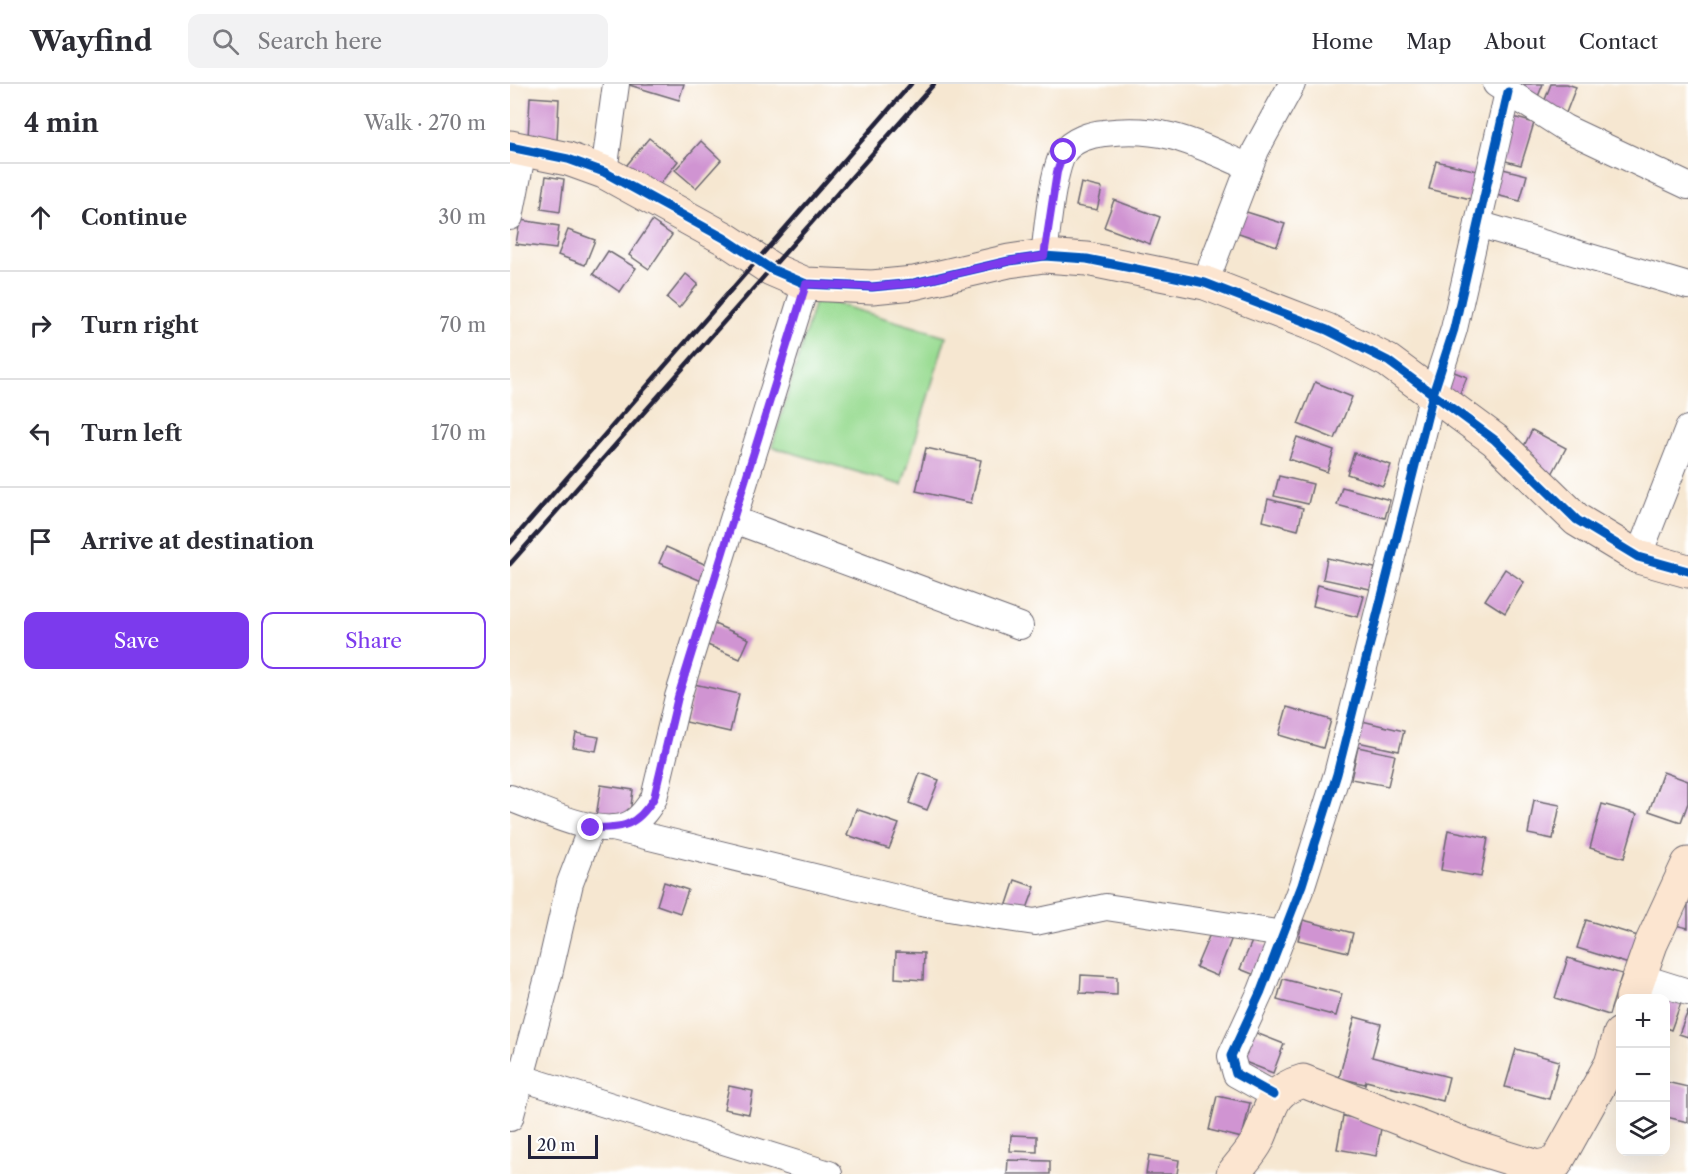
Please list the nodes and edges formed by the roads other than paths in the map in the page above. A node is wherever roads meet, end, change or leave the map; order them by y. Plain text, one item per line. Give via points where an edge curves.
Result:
1 (616, 84) edge
2 (1292, 84) edge
3 (1502, 88) edge
4 (516, 148) edge
5 (1249, 167) junction
6 (604, 172) junction
7 (1688, 186) edge
8 (510, 217) edge
9 (1478, 224) junction
10 (1044, 256) junction
11 (1205, 283) junction
12 (806, 284) junction
13 (1688, 286) edge
14 (1433, 394) junction
15 (1688, 429) edge
16 (734, 520) junction
17 (1638, 557) junction
18 (1688, 571) edge
19 (1020, 626) dead end
20 (510, 798) edge
21 (602, 828) junction
22 (1688, 864) edge
23 (1283, 934) junction
24 (1636, 988) edge
25 (1688, 992) edge
26 (1616, 1047) edge
27 (522, 1078) junction
28 (1275, 1095) junction
29 (510, 1118) edge
30 (1553, 1168) edge
31 (829, 1174) edge
32 (1233, 1174) edge

1 - 6 street
2 - 5 street
3 - 7 street via 1600,146
3 - 9 street
4 - 6 street via 568,159
4 - 8 street
5 - 10 street via 1157,131 1093,134 1064,152 1057,172
5 - 11 street
6 - 12 street via 724,238 771,269
9 - 13 street
9 - 14 street via 1454,329
10 - 11 street via 1087,259
10 - 12 street via 915,283 872,287
11 - 14 street via 1328,330 1388,361
12 - 16 street
14 - 17 street via 1495,440 1576,520
14 - 23 street via 1337,774
15 - 17 street
16 - 19 street
16 - 21 street via 678,697 654,798 631,824
17 - 18 street
20 - 21 street
21 - 23 street via 921,903 994,916 1041,922 1106,907
21 - 27 street via 570,883
22 - 24 street via 1651,944
23 - 28 street via 1231,1056 1236,1074
24 - 25 street
26 - 30 street via 1611,1064
27 - 29 street
27 - 31 street
28 - 30 street via 1303,1081 1467,1145 1537,1167
28 - 32 street via 1257,1141

